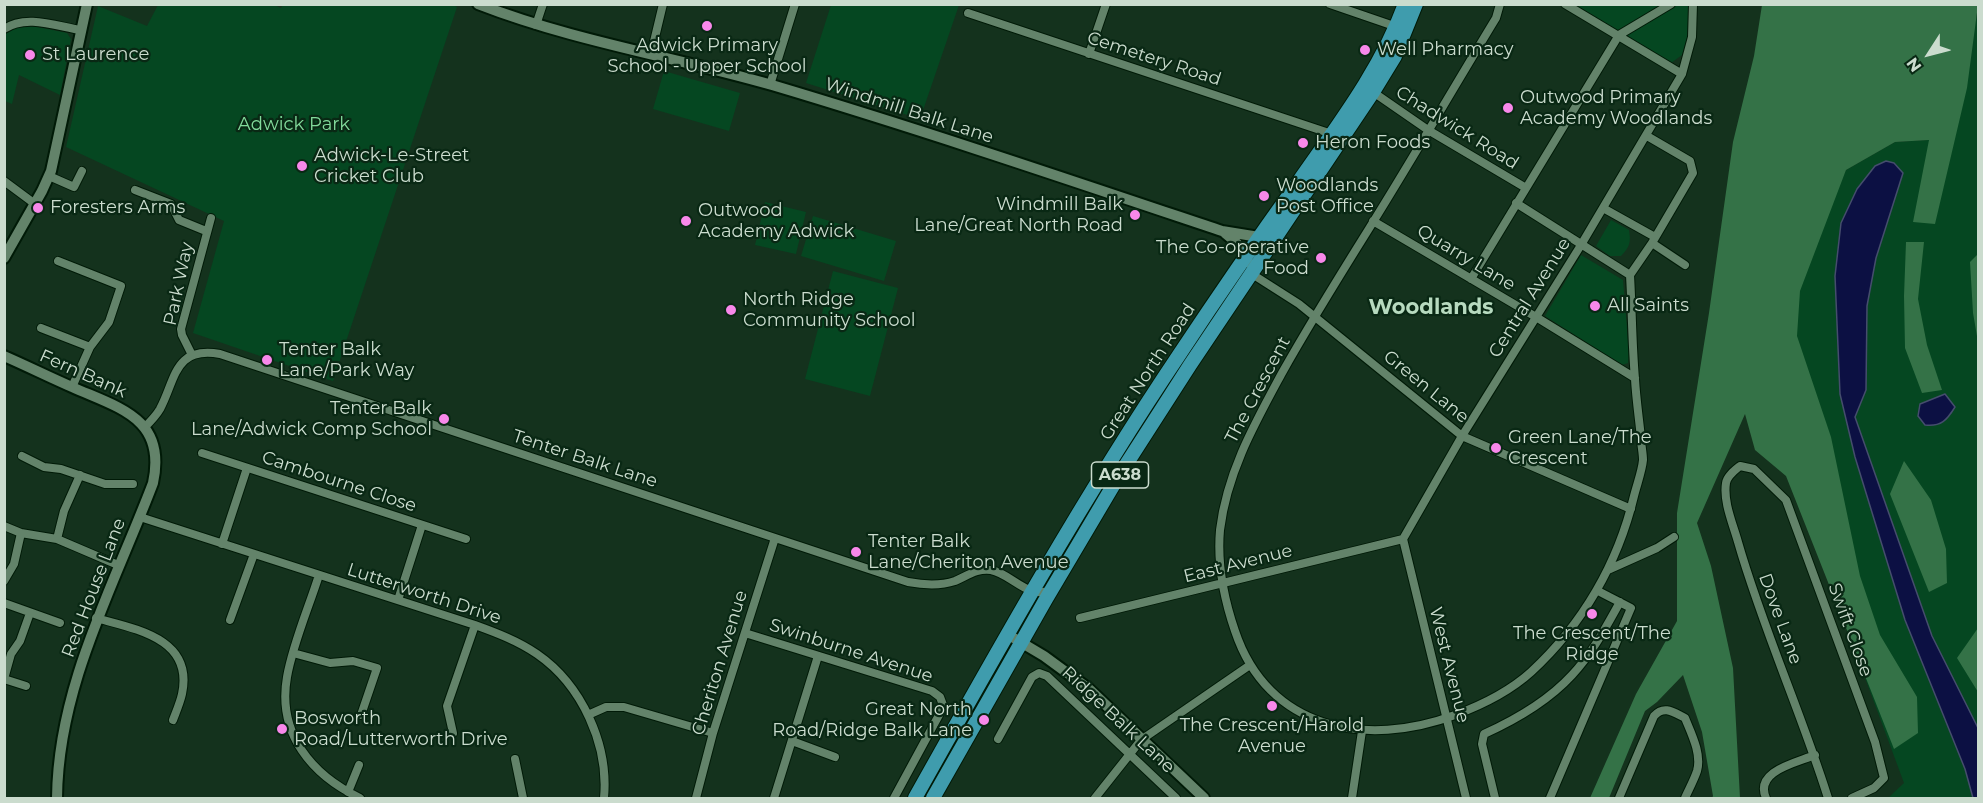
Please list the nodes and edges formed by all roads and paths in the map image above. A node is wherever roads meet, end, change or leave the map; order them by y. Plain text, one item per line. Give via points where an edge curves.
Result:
1 (87, 4) edge
2 (478, 4) edge
3 (543, 4) edge
4 (663, 4) edge
5 (795, 4) edge
6 (1106, 4) edge
7 (1330, 4) edge
8 (1405, 4) edge
9 (1416, 4) edge
10 (1500, 4) edge
11 (1565, 4) edge
12 (1671, 4) edge
13 (1693, 4) edge
14 (968, 13) dead end
15 (536, 24) junction
16 (4, 29) edge
17 (1401, 29) junction
18 (80, 30) junction
19 (1618, 35) junction
20 (651, 54) junction
21 (1089, 54) junction
22 (1682, 74) junction
23 (770, 85) junction
24 (1373, 92) junction
25 (1428, 130) junction
26 (1332, 134) junction
27 (1647, 136) junction
28 (82, 171) dead end
29 (49, 176) junction
30 (4, 181) edge
31 (1526, 188) junction
32 (135, 190) dead end
33 (1516, 203) junction
34 (35, 204) junction
35 (1604, 208) junction
36 (210, 218) dead end
37 (1373, 221) junction
38 (206, 231) junction
39 (1222, 231) junction
40 (1259, 237) junction
41 (1654, 240) junction
42 (1581, 245) junction
43 (1246, 255) junction
44 (4, 258) edge
45 (58, 261) dead end
46 (1685, 265) dead end
47 (1252, 273) junction
48 (1630, 275) junction
49 (1471, 279) junction
50 (1314, 316) junction
51 (1536, 317) junction
52 (41, 328) dead end
53 (90, 348) junction
54 (192, 355) junction
55 (4, 356) edge
56 (1635, 378) junction
57 (72, 387) junction
58 (144, 428) junction
59 (1462, 436) junction
60 (202, 453) dead end
61 (22, 456) dead end
62 (247, 468) junction
63 (1754, 469) joint
64 (80, 475) junction
65 (133, 484) dead end
66 (1631, 509) junction
67 (140, 517) junction
68 (422, 525) junction
69 (4, 526) edge
70 (21, 532) junction
71 (1674, 537) dead end
72 (775, 538) junction
73 (57, 539) junction
74 (466, 539) dead end
75 (1403, 539) junction
76 (222, 543) junction
77 (254, 554) junction
78 (118, 565) junction
79 (1610, 569) junction
80 (319, 575) junction
81 (4, 581) edge
82 (1222, 584) junction
83 (1051, 590) junction
84 (1032, 591) junction
85 (1598, 591) junction
86 (398, 600) junction
87 (1620, 602) junction
88 (4, 603) edge
89 (1039, 610) junction
90 (30, 613) junction
91 (96, 618) junction
92 (1080, 618) dead end
93 (230, 620) dead end
94 (60, 623) dead end
95 (475, 625) junction
96 (745, 633) junction
97 (1007, 634) junction
98 (1021, 642) junction
99 (294, 653) junction
100 (818, 656) junction
101 (1250, 665) junction
102 (26, 686) dead end
103 (361, 715) dead end
104 (588, 715) junction
105 (1447, 718) junction
106 (173, 720) dead end
107 (1362, 731) junction
108 (453, 733) dead end
109 (713, 733) junction
110 (998, 739) dead end
111 (1141, 740) junction
112 (792, 741) junction
113 (1130, 752) junction
114 (1815, 755) junction
115 (835, 757) dead end
116 (515, 759) dead end
117 (359, 765) dead end
118 (348, 792) junction
119 (57, 798) edge
120 (360, 798) edge
121 (522, 798) edge
122 (604, 798) edge
123 (696, 798) edge
124 (774, 798) edge
125 (894, 798) edge
126 (915, 798) edge
127 (933, 798) edge
128 (1095, 798) edge
129 (1176, 798) edge
130 (1204, 798) edge
131 (1352, 798) edge
132 (1466, 798) edge
133 (1496, 798) edge
134 (1550, 798) edge
135 (1619, 798) edge
136 (1685, 798) edge
137 (1766, 798) edge
138 (1828, 798) edge
139 (1852, 798) edge

1 - 18 street
2 - 15 street, Windmill Balk Lane
3 - 15 street
4 - 20 street
5 - 23 street
6 - 21 street
7 - 17 street
8 - 17 highway, Great North Road / A638
9 - 17 highway, Great North Road / A638
10 - 25 street, The Crescent via 1496,18
11 - 19 street
12 - 19 street
13 - 22 street, Central Avenue via 1692,37
14 - 21 street, Cemetery Road
15 - 20 street, Windmill Balk Lane
16 - 18 street via 15,22 29,21
17 - 24 highway, Great North Road / A638 via 1395,56
17 - 26 highway, Great North Road / A638
18 - 29 street
19 - 22 street
19 - 31 street
20 - 23 street, Windmill Balk Lane
21 - 26 street, Cemetery Road
22 - 27 street, Central Avenue
23 - 39 street, Windmill Balk Lane
24 - 25 street, Chadwick Road
24 - 47 highway, Great North Road / A638
25 - 31 street, Chadwick Road
25 - 37 street, The Crescent
26 - 40 highway, Great North Road / A638
27 - 35 street, Central Avenue
27 - 41 street via 1690,161 1694,173
28 - 29 street via 74,187
29 - 34 street
30 - 34 street
31 - 33 street
32 - 38 street via 171,204 178,220
33 - 42 street
33 - 49 street
34 - 44 street
35 - 41 street
35 - 42 street, Central Avenue
36 - 38 street, Park Way
37 - 49 street, Quarry Lane
37 - 50 street, The Crescent
38 - 54 street, Park Way via 181,329
39 - 40 street, Windmill Balk Lane
39 - 43 street, Windmill Balk Lane
40 - 43 highway, Great North Road / A638
41 - 46 street
41 - 48 street
42 - 48 street
42 - 51 street, Central Avenue
43 - 47 street
43 - 84 highway, Great North Road / A638 via 1177,357
45 - 53 street via 122,286 109,322
47 - 50 street, Green Lane
47 - 83 highway, Great North Road / A638 via 1120,474
48 - 56 street, The Crescent
49 - 51 street, Quarry Lane
50 - 59 street, Green Lane
50 - 82 street, The Crescent via 1251,428 1235,466 1221,528
51 - 56 street, Quarry Lane
51 - 59 street, Central Avenue
52 - 53 street
53 - 57 street
54 - 58 street via 178,366 159,411
54 - 72 street, Tenter Balk Lane via 220,354
55 - 57 street, Fern Bank
56 - 66 street, The Crescent via 1643,460
57 - 58 street, Fern Bank via 126,410
58 - 67 street, Red House Lane via 154,448 155,471
59 - 66 street, Green Lane
59 - 75 street, Central Avenue
60 - 62 street, Cambourne Close
61 - 64 street via 44,467
62 - 68 street, Cambourne Close
62 - 76 street
63 - 114 street, Dove Lane via 1740,466 1733,471 1726,482 1726,500 1750,583
63 - 139 street, Swift Close via 1786,500 1875,742 1884,778 1874,788
64 - 65 street via 105,484
64 - 73 street
66 - 79 street, The Crescent
67 - 76 street, Lutterworth Drive
67 - 78 street, Red House Lane
68 - 74 street, Cambourne Close
68 - 86 street
69 - 70 street
70 - 73 street
70 - 81 street via 14,564
71 - 79 street
72 - 84 street, Tenter Balk Lane via 908,582 943,584 988,569
72 - 96 street, Cheriton Avenue
73 - 78 street
75 - 82 street, East Avenue
75 - 105 street, West Avenue
76 - 77 street, Lutterworth Drive
77 - 80 street, Lutterworth Drive
77 - 93 street
78 - 91 street, Red House Lane
79 - 85 street, The Crescent
80 - 86 street, Lutterworth Drive
80 - 99 street
82 - 92 street, East Avenue
82 - 101 street, The Crescent via 1238,642
83 - 84 street
83 - 89 highway, Great North Road / A638
84 - 89 street
84 - 97 highway, Great North Road / A638
85 - 87 street
85 - 105 street, The Crescent via 1558,644 1530,673 1484,703
86 - 95 street, Lutterworth Drive
87 - 133 street via 1572,675 1540,702 1484,734 1482,744
87 - 134 street via 1631,608
88 - 90 street
89 - 98 highway, Great North Road / A638
90 - 94 street
90 - 102 street via 4,679
91 - 106 street via 152,634 175,654 184,680
91 - 119 street, Red House Lane via 63,734
95 - 104 street, Lutterworth Drive via 517,642 539,656 558,672
95 - 108 street via 447,706
96 - 100 street, Swinburne Avenue
96 - 109 street, Cheriton Avenue
97 - 98 street, Ridge Balk Lane
97 - 126 highway, Great North Road / A638
98 - 111 street, Ridge Balk Lane via 1075,678
98 - 127 highway, Great North Road / A638
99 - 103 street via 330,663 353,661 377,668
99 - 118 street via 286,692 295,738 316,769
100 - 112 street
100 - 125 street, Swinburne Avenue via 940,697 943,705 939,715
101 - 107 street, The Crescent via 1265,685 1297,711 1318,721
101 - 111 street
104 - 109 street via 606,707 624,707
104 - 122 street, Lutterworth Drive via 603,764
105 - 107 street, The Crescent via 1390,730
105 - 132 street, West Avenue
107 - 131 street
109 - 123 street, Cheriton Avenue
110 - 113 street, Ridge Balk Lane via 1032,677 1039,673
111 - 113 street
111 - 130 street, Ridge Balk Lane
112 - 115 street
112 - 124 street
113 - 128 street
113 - 129 street, Ridge Balk Lane
114 - 137 street via 1770,775 1764,782
114 - 138 street, Dove Lane
116 - 121 street
117 - 118 street
118 - 120 street
135 - 136 street via 1654,716 1667,710 1685,718 1698,758 1698,768

